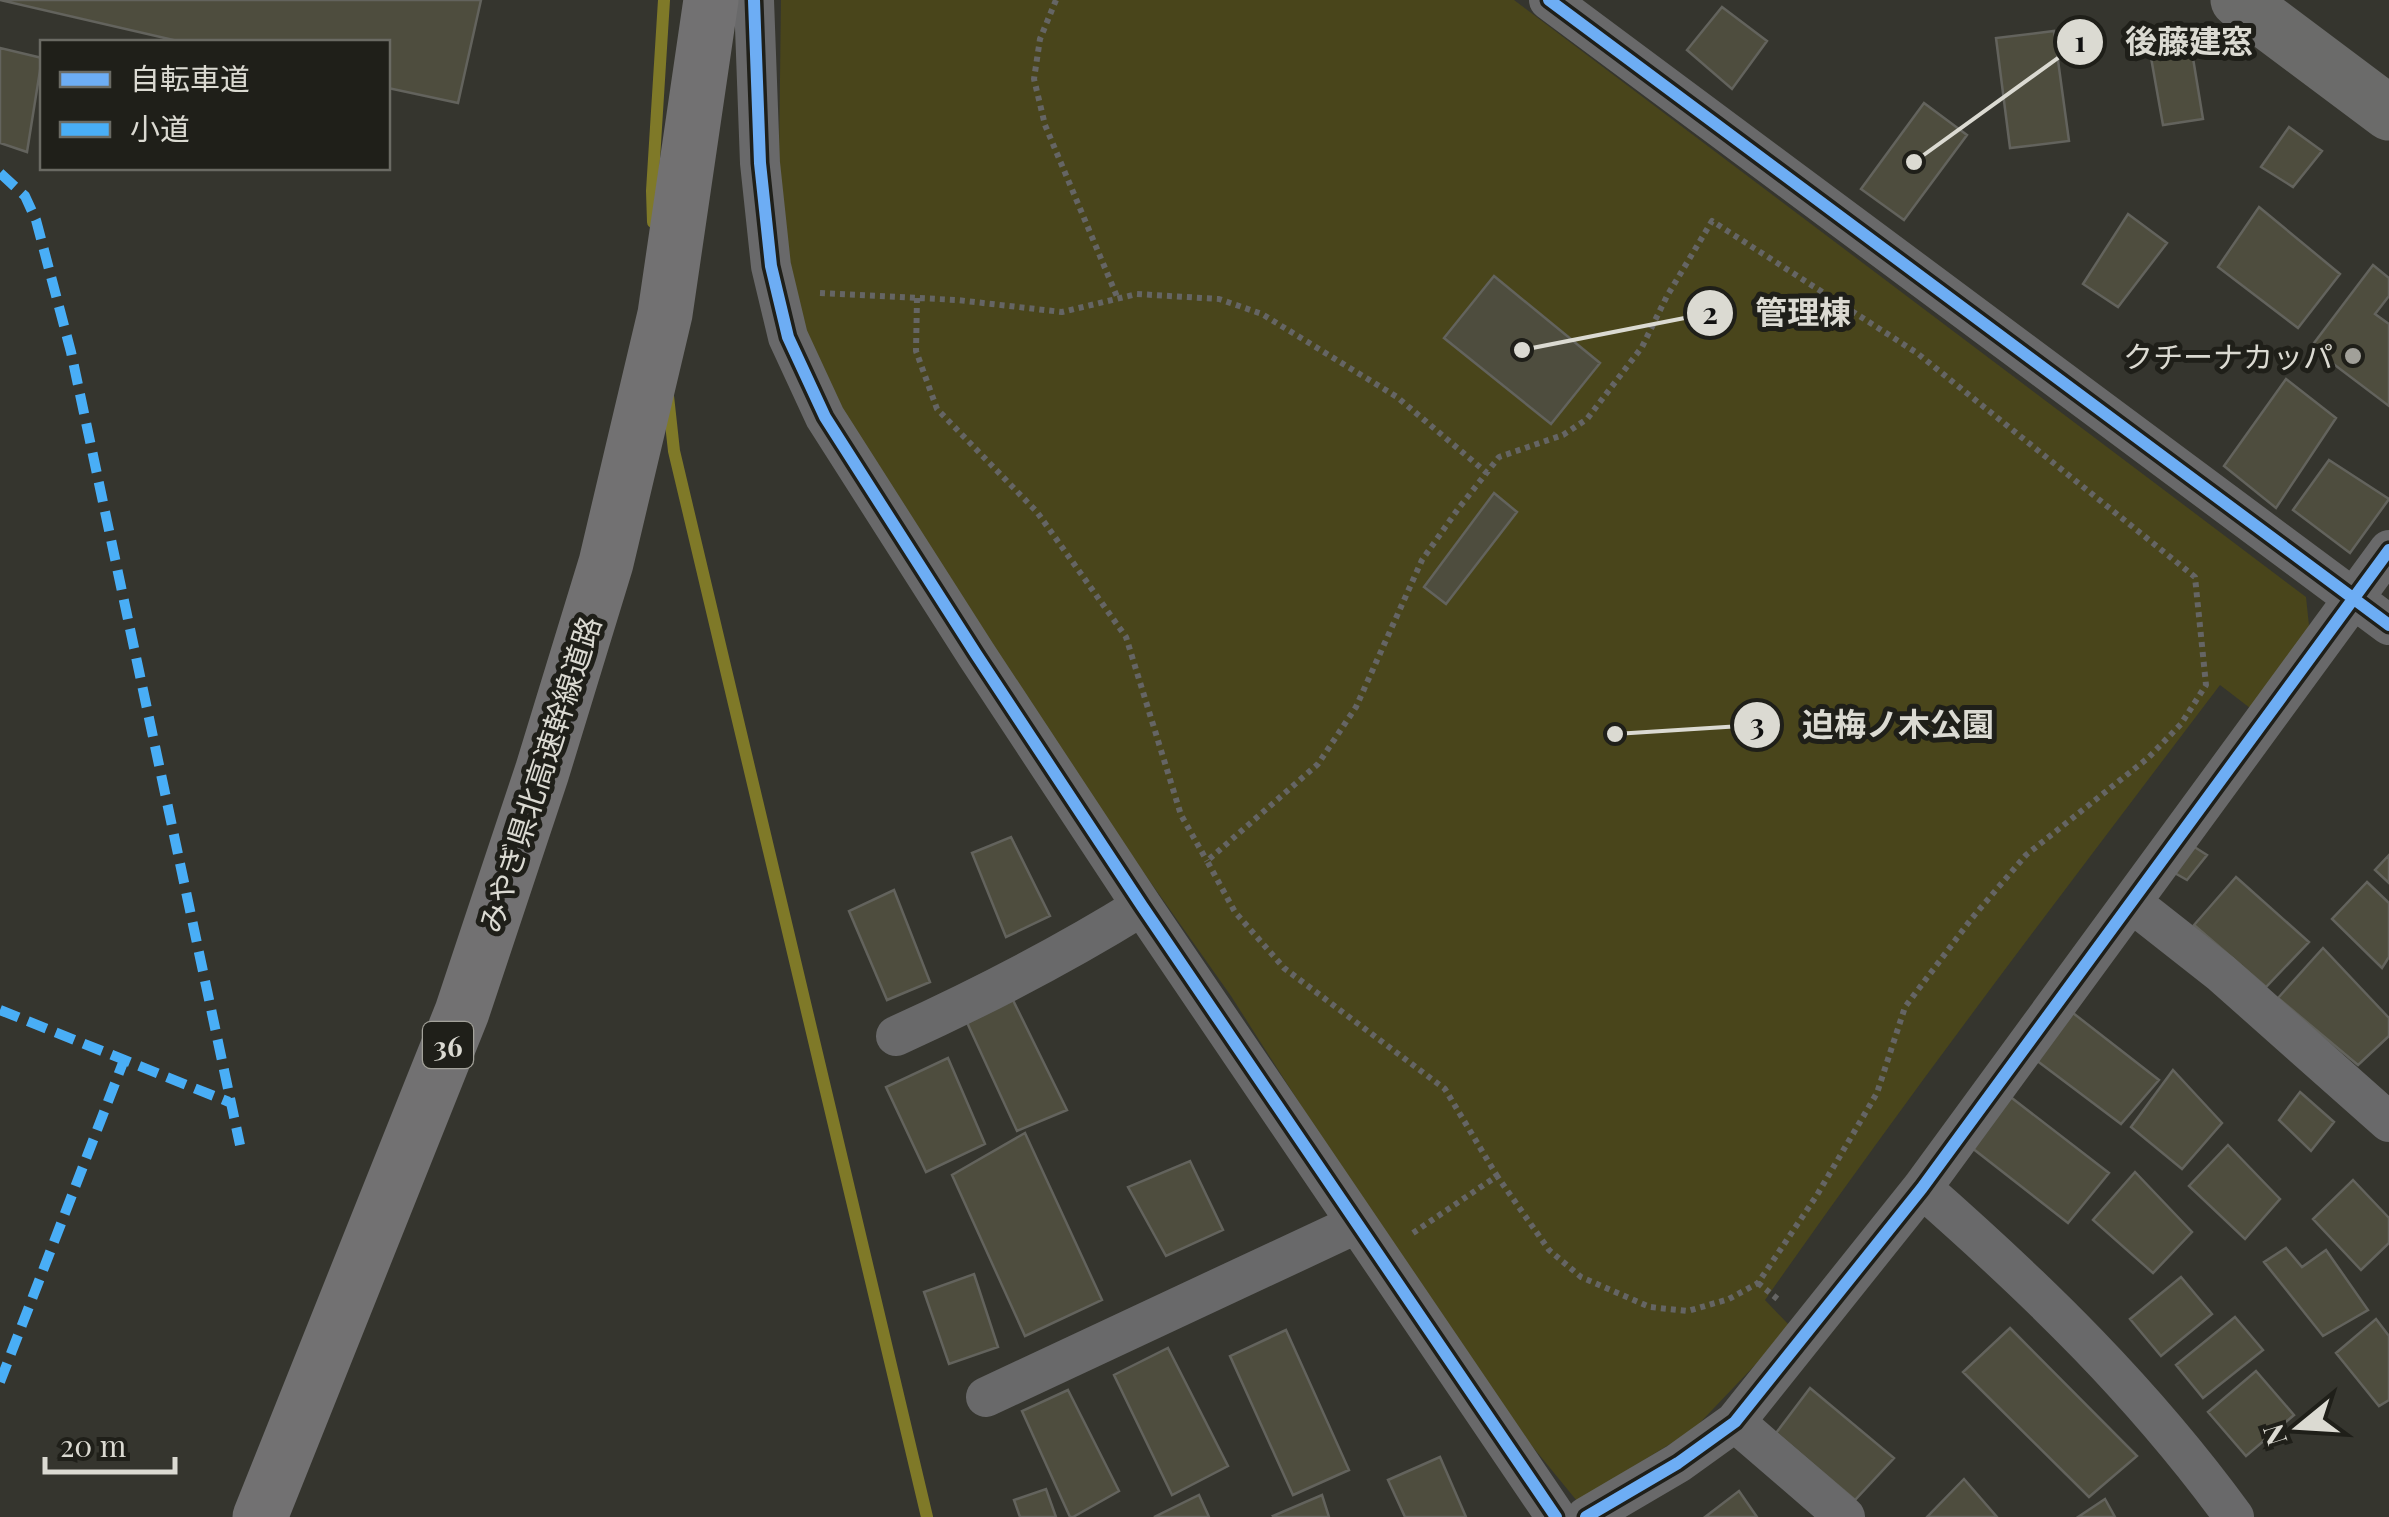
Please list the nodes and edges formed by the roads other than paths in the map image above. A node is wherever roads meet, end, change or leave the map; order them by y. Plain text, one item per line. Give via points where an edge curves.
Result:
1 (711, 0) edge
2 (754, 0) edge
3 (1549, 0) edge
4 (2238, 0) edge
5 (2389, 113) edge
6 (2389, 550) edge
7 (2353, 598) junction
8 (2389, 625) edge
9 (2132, 904) junction
10 (1142, 906) junction
11 (896, 1036) dead end
12 (2389, 1122) edge
13 (1922, 1188) junction
14 (1356, 1224) junction
15 (986, 1397) dead end
16 (1734, 1422) junction
17 (260, 1517) edge
18 (1556, 1517) edge
19 (1586, 1517) edge
20 (1845, 1517) edge
21 (2234, 1517) edge

1 - 17 main road, みやぎ県北高速幹線道路 / 36 via 666,314 606,563 462,1012
2 - 10 street via 760,164 771,266 788,337 856,466
3 - 7 street
4 - 5 street
6 - 7 street
7 - 8 street
7 - 9 street
9 - 12 street
9 - 13 street
10 - 11 street via 986,996
10 - 14 street
13 - 16 street
13 - 21 street via 2026,1280 2157,1416
14 - 15 street
14 - 18 street
16 - 19 street via 1678,1464
16 - 20 street

